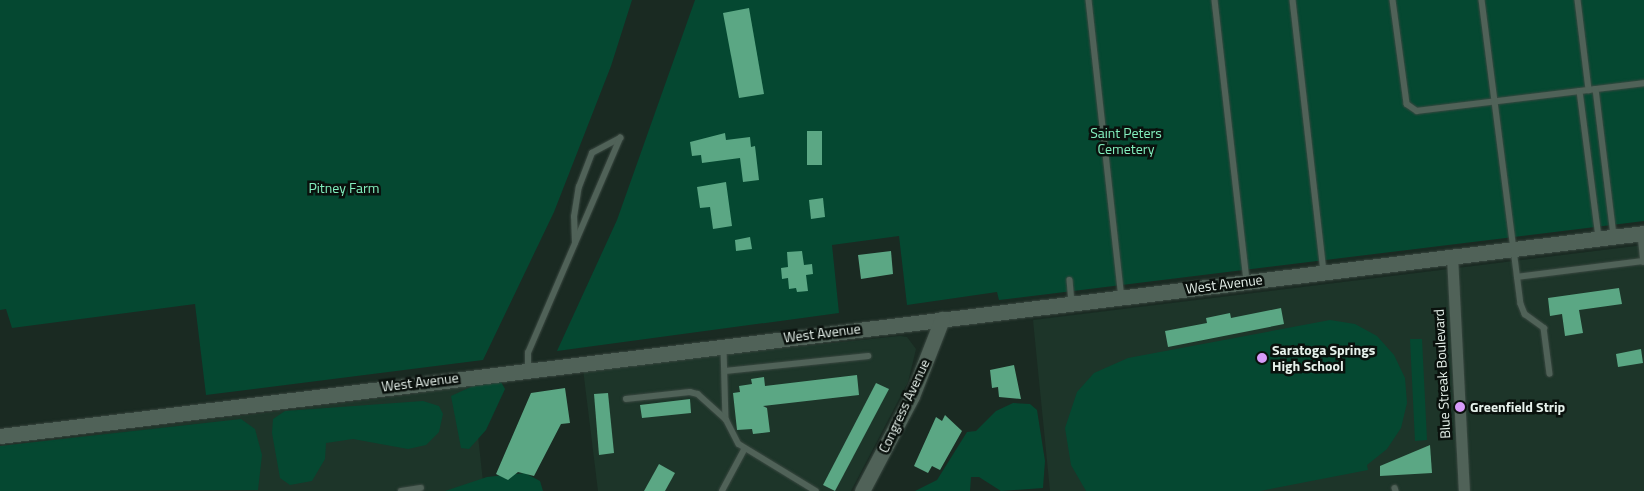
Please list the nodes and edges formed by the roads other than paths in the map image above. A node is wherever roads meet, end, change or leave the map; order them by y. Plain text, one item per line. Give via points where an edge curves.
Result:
1 (1089, 0) edge
2 (1215, 0) edge
3 (1293, 0) edge
4 (1393, 0) edge
5 (1482, 0) edge
6 (1578, 0) edge
7 (1644, 83) edge
8 (1593, 89) junction
9 (1580, 91) junction
10 (1494, 101) junction
11 (1643, 233) edge
12 (1615, 237) junction
13 (1599, 239) junction
14 (575, 244) junction
15 (1513, 249) junction
16 (1452, 256) junction
17 (1644, 262) edge
18 (1324, 272) junction
19 (1517, 277) junction
20 (1070, 280) dead end
21 (1247, 282) junction
22 (1122, 297) junction
23 (1072, 303) junction
24 (942, 319) junction
25 (724, 344) junction
26 (868, 356) dead end
27 (528, 368) junction
28 (725, 371) junction
29 (1550, 374) dead end
30 (626, 398) dead end
31 (726, 419) junction
32 (0, 436) edge
33 (744, 450) junction
34 (421, 488) dead end
35 (401, 491) edge
36 (722, 491) edge
37 (816, 491) edge
38 (862, 491) edge
39 (1464, 491) edge

1 - 22 lane
2 - 21 lane
3 - 18 lane
4 - 10 lane via 1410,108 1417,111
5 - 10 lane
6 - 8 lane
7 - 8 lane
8 - 9 lane
8 - 12 lane
9 - 10 lane
9 - 13 lane
10 - 15 lane
11 - 12 street, West Avenue
11 - 17 lane
12 - 13 street, West Avenue
13 - 15 street, West Avenue
14 - 14 lane via 616,147 620,138 592,152 574,217
14 - 27 lane via 528,353
15 - 16 street, West Avenue
15 - 19 lane
16 - 18 street, West Avenue
16 - 39 street, Blue Streak Boulevard
17 - 19 lane
18 - 21 street, West Avenue
19 - 29 lane via 1525,314 1544,328
20 - 23 lane
21 - 22 street, West Avenue
22 - 23 street, West Avenue
23 - 24 street, West Avenue
24 - 25 street, West Avenue
24 - 38 street, Congress Avenue via 912,396
25 - 27 street, West Avenue
25 - 28 lane
26 - 28 lane
27 - 32 street, West Avenue
28 - 31 lane
30 - 31 lane via 690,392 698,394
31 - 33 lane
33 - 36 lane
33 - 37 lane
34 - 35 lane

